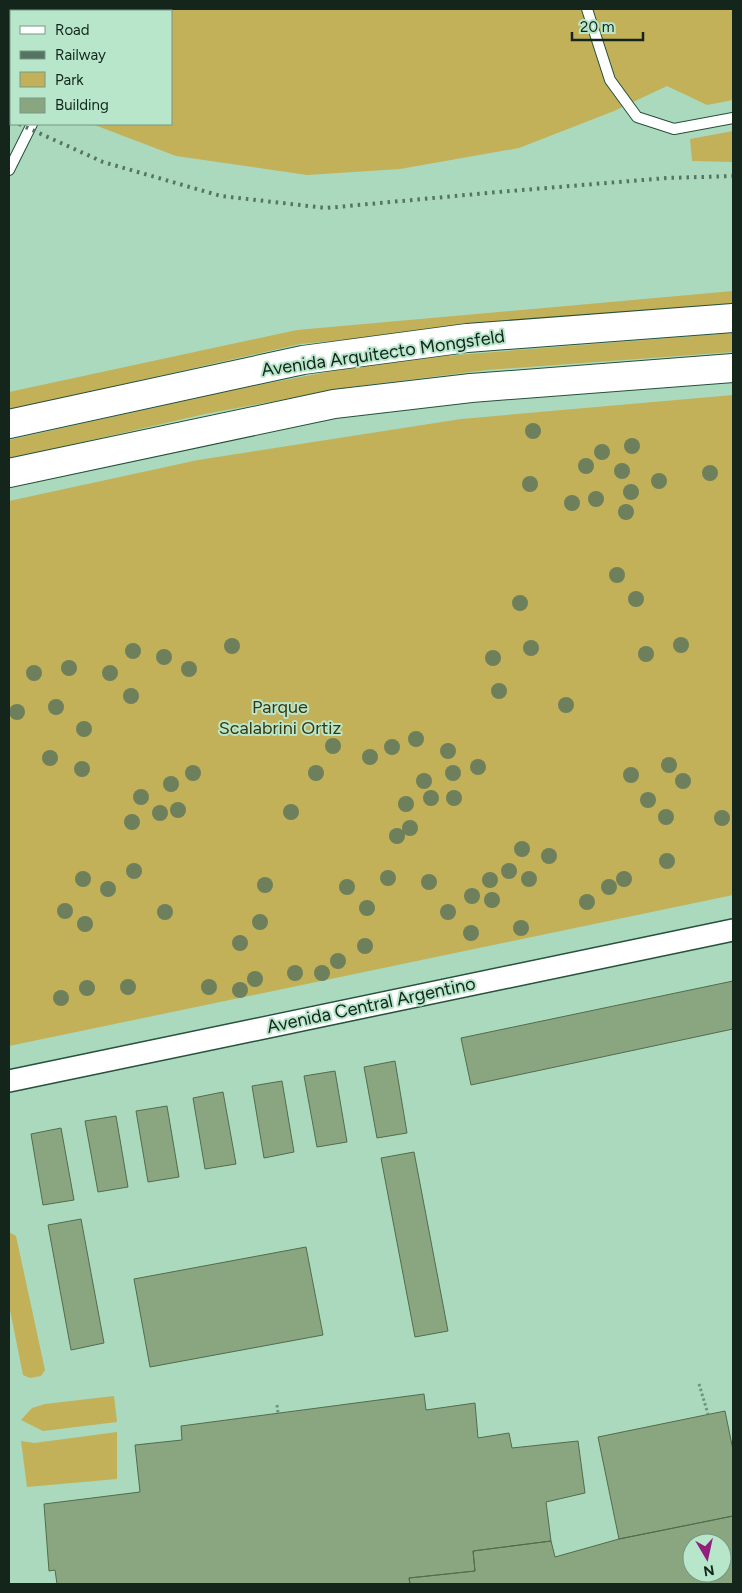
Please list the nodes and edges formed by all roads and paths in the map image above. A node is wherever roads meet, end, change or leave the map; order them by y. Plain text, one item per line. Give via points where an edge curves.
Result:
1 (586, 9) edge
2 (733, 118) edge
3 (32, 125) edge
4 (9, 170) edge
5 (733, 318) edge
6 (733, 368) edge
7 (9, 424) edge
8 (9, 473) edge
9 (733, 930) edge
10 (9, 1081) edge
11 (699, 1384) dead end
12 (277, 1405) dead end
13 (278, 1413) dead end
14 (708, 1414) dead end

1 - 2 lane via 610,80 636,117 674,129
3 - 4 lane
5 - 7 main road, Avenida Arquitecto Mongsfeld via 467,338 303,360
6 - 8 main road via 471,388 334,404
9 - 10 street, Avenida Central Argentino
11 - 14 path
12 - 13 path

